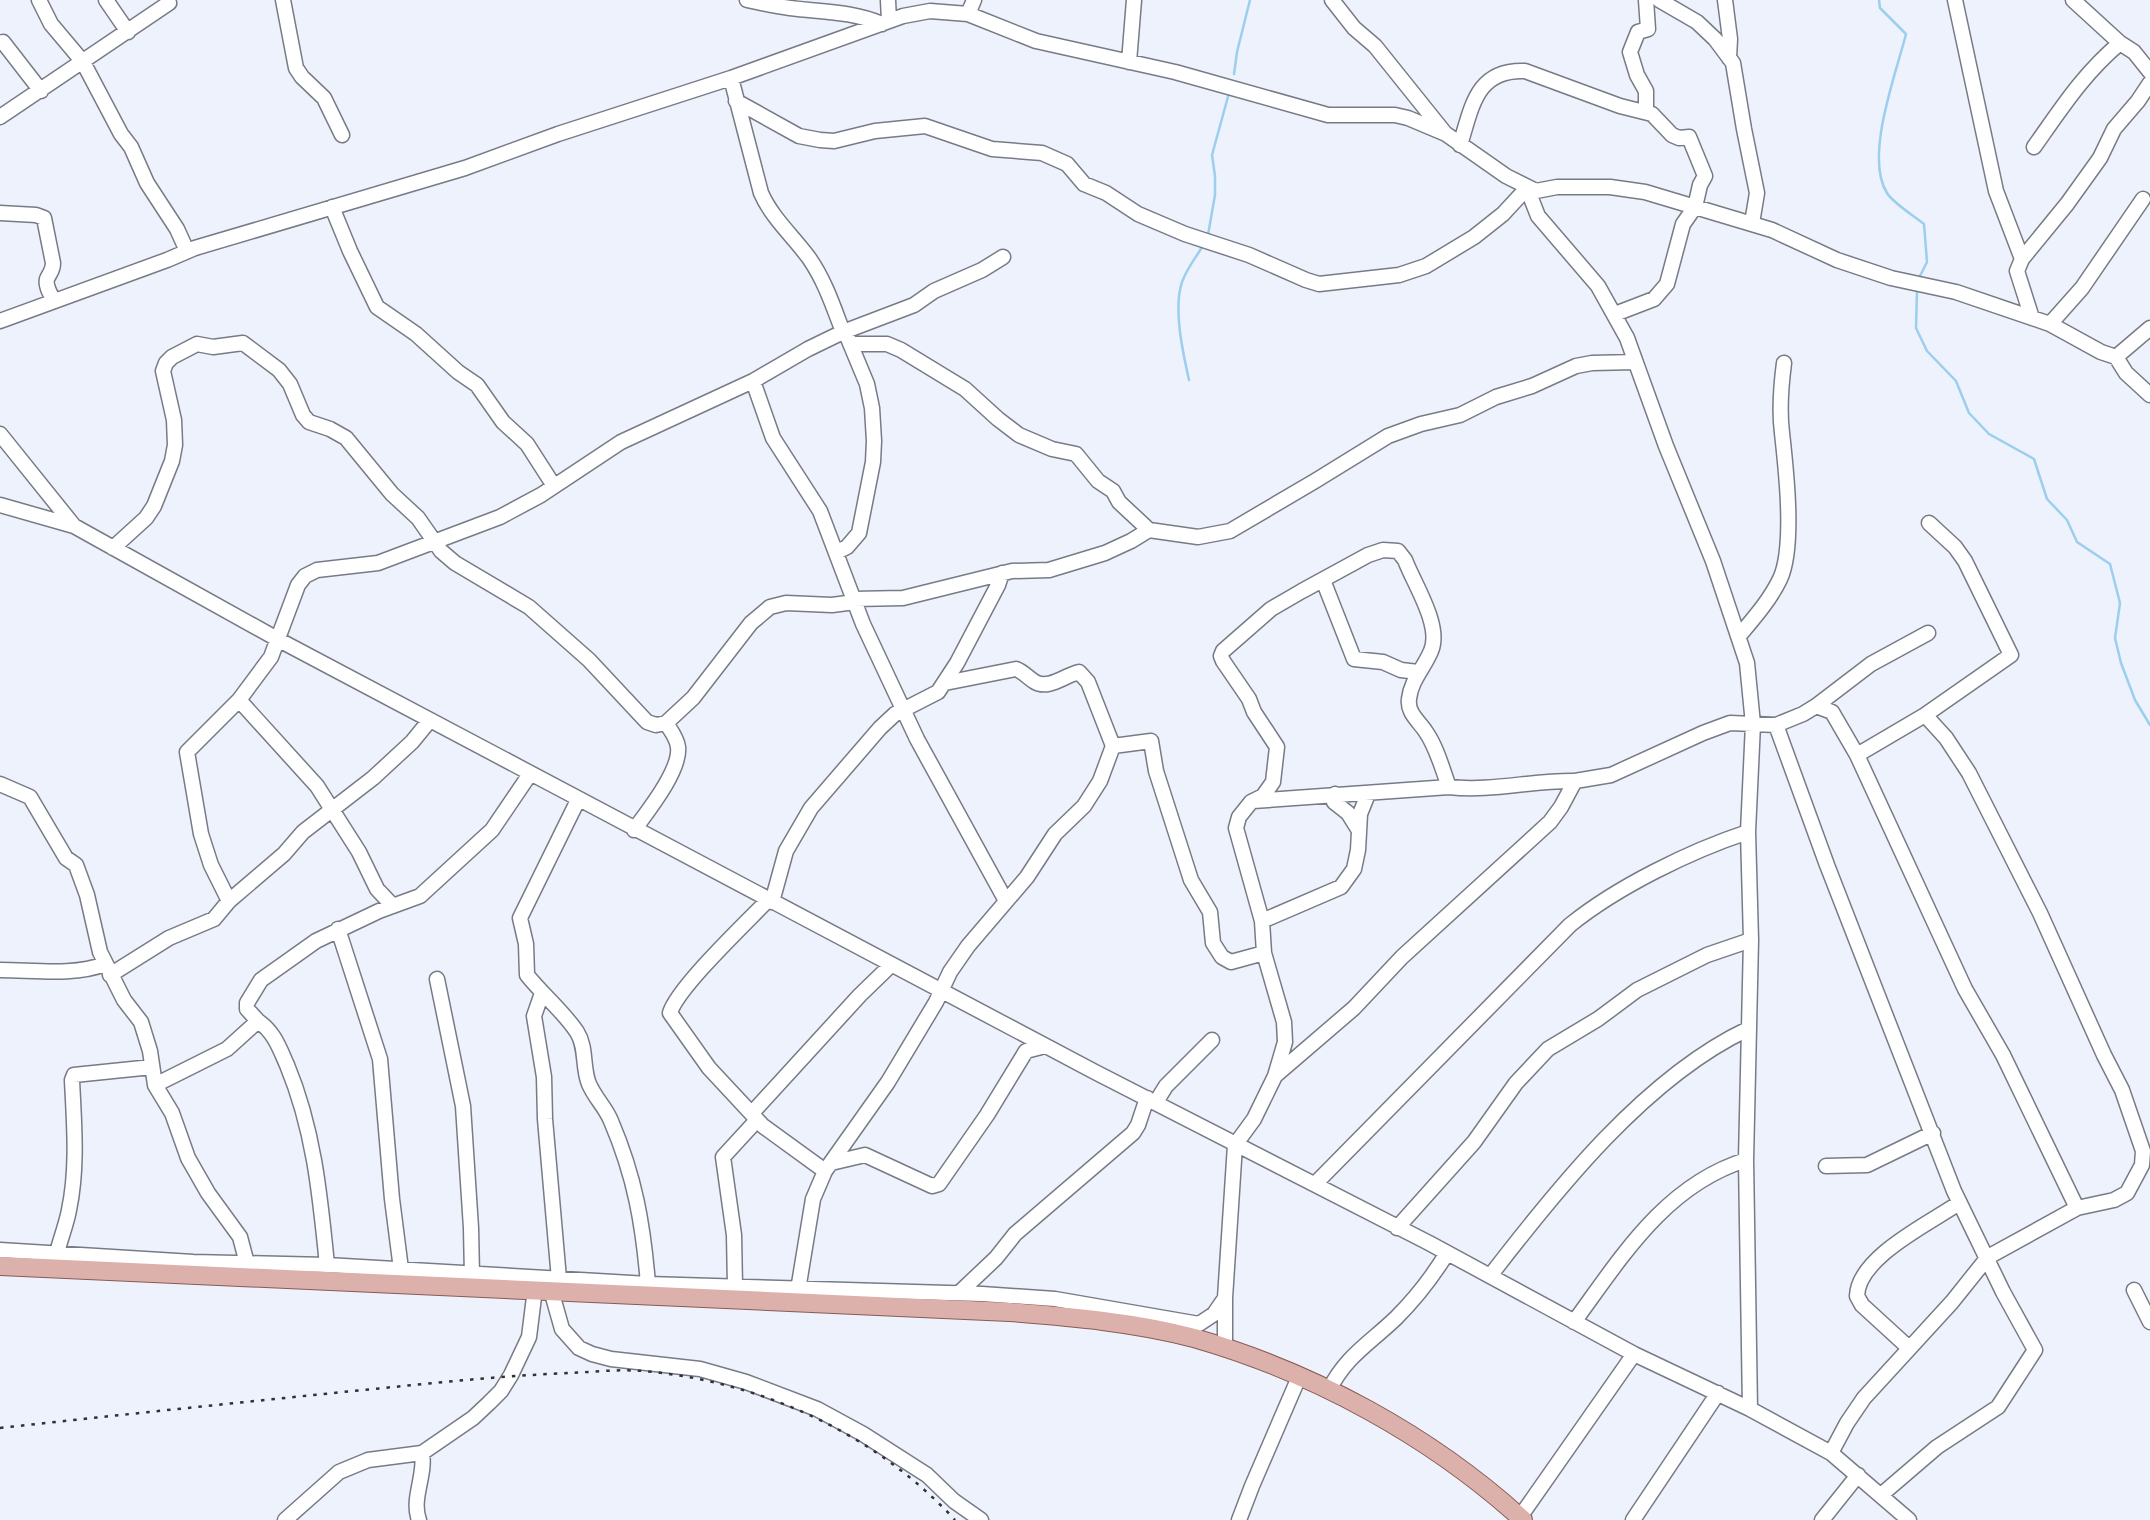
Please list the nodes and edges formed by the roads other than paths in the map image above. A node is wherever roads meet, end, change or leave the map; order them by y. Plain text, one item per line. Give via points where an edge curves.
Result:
1 (39, 0) edge
2 (106, 0) edge
3 (283, 0) edge
4 (747, 0) edge
5 (888, 0) edge
6 (974, 0) edge
7 (1134, 0) edge
8 (1332, 0) edge
9 (1646, 0) edge
10 (1659, 0) edge
11 (1725, 0) edge
12 (1955, 0) edge
13 (2073, 0) edge
14 (170, 1) edge
15 (919, 6) edge
16 (968, 14) junction
17 (885, 22) junction
18 (128, 32) junction
19 (0, 43) edge
20 (2120, 43) junction
21 (1729, 58) junction
22 (83, 62) junction
23 (1129, 62) junction
24 (2150, 72) edge
25 (731, 78) junction
26 (2150, 83) edge
27 (41, 91) junction
28 (736, 101) junction
29 (1646, 112) junction
30 (0, 117) edge
31 (1446, 134) junction
32 (342, 135) dead end
33 (1460, 145) junction
34 (2034, 147) dead end
35 (1527, 188) junction
36 (2143, 199) dead end
37 (1695, 206) junction
38 (332, 207) junction
39 (0, 213) edge
40 (1752, 223) junction
41 (187, 251) junction
42 (1003, 257) dead end
43 (2022, 259) junction
44 (54, 301) junction
45 (1615, 314) junction
46 (2032, 318) junction
47 (0, 321) edge
48 (2050, 324) junction
49 (2150, 328) edge
50 (846, 336) junction
51 (2116, 357) junction
52 (1635, 362) junction
53 (1784, 363) dead end
54 (753, 381) junction
55 (2150, 395) edge
56 (0, 434) edge
57 (554, 486) junction
58 (0, 505) edge
59 (1930, 523) dead end
60 (74, 526) junction
61 (1149, 530) junction
62 (434, 541) junction
63 (113, 548) junction
64 (837, 552) junction
65 (1002, 573) junction
66 (1323, 580) junction
67 (855, 601) junction
68 (1928, 633) dead end
69 (1739, 636) junction
70 (279, 640) junction
71 (1418, 672) junction
72 (945, 683) junction
73 (239, 700) junction
74 (1816, 706) junction
75 (904, 710) junction
76 (1925, 715) junction
77 (430, 720) junction
78 (666, 723) junction
79 (1753, 724) junction
80 (1776, 725) junction
81 (1113, 746) junction
82 (1857, 755) junction
83 (530, 774) junction
84 (1575, 781) junction
85 (0, 783) edge
86 (1448, 787) junction
87 (1335, 794) junction
88 (1368, 794) junction
89 (578, 800) junction
90 (1251, 802) junction
91 (331, 810) junction
92 (1358, 829) junction
93 (634, 830) junction
94 (1748, 832) junction
95 (229, 901) junction
96 (770, 901) junction
97 (1006, 901) junction
98 (393, 906) junction
99 (1262, 921) junction
100 (338, 929) junction
101 (1751, 940) junction
102 (1264, 953) junction
103 (891, 965) junction
104 (0, 970) edge
105 (108, 970) junction
106 (437, 979) dead end
107 (941, 990) junction
108 (542, 993) junction
109 (258, 1021) junction
110 (1748, 1029) junction
111 (1212, 1040) dead end
112 (1045, 1046) junction
113 (152, 1066) junction
114 (1275, 1076) junction
115 (155, 1085) junction
116 (1152, 1100) junction
117 (755, 1116) junction
118 (1933, 1133) junction
119 (1235, 1145) junction
120 (2147, 1147) edge
121 (1746, 1160) junction
122 (1826, 1166) dead end
123 (828, 1167) junction
124 (1315, 1184) junction
125 (1959, 1203) junction
126 (2077, 1208) junction
127 (1397, 1228) junction
128 (0, 1250) edge
129 (1447, 1253) junction
130 (1988, 1256) junction
131 (56, 1261) junction
132 (327, 1265) junction
133 (0, 1266) edge
134 (249, 1271) junction
135 (472, 1275) junction
136 (1490, 1276) junction
137 (402, 1278) junction
138 (648, 1284) junction
139 (548, 1286) junction
140 (735, 1286) junction
141 (2134, 1290) dead end
142 (959, 1293) junction
143 (797, 1294) junction
144 (1225, 1298) junction
145 (1574, 1322) junction
146 (2150, 1322) edge
147 (1909, 1348) junction
148 (1225, 1349) junction
149 (1634, 1354) junction
150 (1299, 1377) junction
151 (1329, 1390) junction
152 (1718, 1394) junction
153 (1750, 1409) junction
154 (422, 1453) junction
155 (1831, 1453) junction
156 (1858, 1475) junction
157 (1881, 1495) junction
158 (1522, 1519) edge
159 (285, 1520) edge
160 (419, 1520) edge
161 (981, 1520) edge
162 (1239, 1520) edge
163 (1633, 1520) edge
164 (1822, 1520) edge
165 (1909, 1520) edge

1 - 22 street via 51,24
2 - 18 street
3 - 32 street via 296,68 324,98
4 - 17 street
5 - 17 street
6 - 16 street
7 - 23 street
8 - 31 street
9 - 29 street via 1648,29 1638,32 1630,52 1646,91
10 - 21 street via 1697,22
11 - 21 street
12 - 43 street via 1996,191
13 - 20 street
14 - 18 street
15 - 16 street
15 - 17 street
16 - 23 street via 1036,41
17 - 25 street
18 - 22 street
19 - 27 street
20 - 24 street
20 - 34 street via 2074,89
21 - 40 street via 1757,193
22 - 27 street
22 - 41 street
23 - 31 street via 1328,115 1395,115
25 - 28 street
25 - 38 street via 465,168
26 - 43 street via 2067,204
27 - 30 street
28 - 35 street via 799,136 820,140 925,126 992,149 1042,153 1067,164 1084,184 1106,192 1139,214 1319,284 1399,275 1426,266 1474,237
28 - 50 street via 766,204 809,258
29 - 33 street via 1525,71 1505,71 1480,89
29 - 37 street via 1672,135 1689,137 1705,176
31 - 33 street
33 - 35 street
35 - 37 street via 1610,187
35 - 45 street via 1538,216 1598,286
36 - 48 street via 2082,288
37 - 40 street
37 - 45 street via 1683,224 1670,276 1661,292 1645,304
38 - 41 street
38 - 57 street via 377,307 477,385 503,422 527,444
39 - 44 street via 44,218 53,263 47,286
40 - 46 street via 1863,269 1956,292
41 - 44 street
42 - 50 street
43 - 46 street via 2017,271
44 - 47 street
45 - 52 street
46 - 48 street
48 - 51 street
49 - 51 street
50 - 54 street via 808,349
50 - 61 street via 901,350 965,389 1019,435 1076,454
50 - 64 street via 867,384 874,442 859,533
51 - 55 street
52 - 61 street via 1576,366 1460,415 1388,436 1230,530 1198,537
52 - 69 street
53 - 69 street via 1785,561 1767,600
54 - 57 street via 621,442
54 - 64 street via 773,438 813,498
56 - 60 street
57 - 62 street via 500,517
58 - 60 street
59 - 76 street via 1965,561 2011,655
60 - 63 street
61 - 65 street via 1105,552 1049,570
62 - 63 street via 346,438 309,422 279,370 243,343 201,344 166,363 163,371 174,420 172,461 146,518
62 - 70 street via 379,563 317,570 305,576
62 - 78 street via 455,563 529,607 589,660 647,722
63 - 70 street
64 - 67 street
65 - 67 street via 902,598
65 - 72 street
66 - 71 street via 1354,659
66 - 71 street via 1367,555 1398,551 1436,636
66 - 90 street via 1271,609 1221,656 1277,747 1273,782 1263,796
67 - 75 street
67 - 78 street via 770,607
68 - 74 street via 1871,664
69 - 79 street via 1747,663
70 - 73 street
70 - 77 street
71 - 86 street via 1408,701
72 - 75 street via 931,697
72 - 81 street via 1016,669 1042,684 1079,672 1088,682
73 - 91 street via 317,786
73 - 95 street via 190,747 186,758 201,834
74 - 80 street
74 - 82 street via 1832,712
75 - 96 street via 880,728 811,808 786,851
75 - 97 street
76 - 82 street
76 - 120 street via 1969,773 2040,913
77 - 83 street
77 - 91 street via 412,742
78 - 93 street via 675,736 678,755 664,786
79 - 80 street
79 - 84 street via 1731,723 1611,775
79 - 94 street
80 - 118 street
81 - 97 street via 1100,781 1084,806 1055,834
81 - 102 street via 1151,741 1191,880 1210,912 1218,952 1235,962
82 - 126 street via 1965,989 2003,1055
83 - 89 street
83 - 98 street via 492,830 420,896
84 - 86 street via 1472,790
84 - 114 street via 1550,822 1402,957 1354,1008
85 - 105 street via 30,797 66,858 76,865
86 - 88 street
87 - 88 street
87 - 90 street
87 - 92 street via 1334,802
88 - 92 street
89 - 93 street
89 - 108 street via 520,918 525,970
90 - 99 street via 1236,828
91 - 95 street
91 - 98 street via 377,889
92 - 99 street via 1354,869 1341,887
93 - 96 street
94 - 101 street
94 - 124 street via 1630,884 1570,925
95 - 105 street via 209,922
96 - 103 street
96 - 117 street via 698,974 671,1010 709,1068
97 - 107 street via 962,954
98 - 100 street
99 - 102 street
100 - 109 street via 261,979 247,1003
100 - 137 street via 380,1059
101 - 110 street
101 - 127 street via 1707,955 1637,990 1548,1049 1516,1083 1459,1161
102 - 114 street via 1285,1033
103 - 107 street
103 - 117 street
104 - 105 street
105 - 113 street via 141,1022
106 - 135 street via 463,1106
107 - 112 street
107 - 123 street via 888,1082
108 - 138 street via 581,1040 589,1084 610,1118 626,1160 641,1214
108 - 139 street via 534,1016 544,1077
109 - 115 street via 227,1049
109 - 132 street via 274,1036 312,1139
110 - 121 street
110 - 136 street via 1702,1055 1635,1110 1545,1205
111 - 116 street
112 - 116 street
112 - 123 street via 1026,1051 939,1184 932,1186 865,1155
113 - 115 street
113 - 131 street via 74,1075 74,1172
114 - 119 street
115 - 134 street via 172,1114 188,1158 240,1237
116 - 119 street
116 - 142 street via 1133,1133 1016,1234
117 - 123 street via 779,1140
117 - 140 street via 723,1157 734,1235
118 - 122 street via 1867,1165
118 - 125 street
119 - 124 street
119 - 144 street
120 - 126 street via 2140,1172 2127,1193
121 - 145 street via 1693,1185 1664,1208
121 - 153 street
123 - 143 street via 813,1199
124 - 127 street
125 - 130 street
125 - 147 street via 1872,1263 1860,1282 1857,1296 1862,1305
126 - 130 street
127 - 129 street
128 - 131 street
129 - 136 street
129 - 151 street via 1400,1313 1345,1363
130 - 147 street
130 - 157 street via 2035,1354 1998,1407 1937,1447
131 - 133 main road
131 - 134 main road
132 - 134 street
132 - 137 street
134 - 137 main road
135 - 137 street
135 - 139 street
136 - 145 street
137 - 139 main road
138 - 139 street
138 - 140 street
139 - 143 main road
139 - 154 street via 501,1391 473,1418
139 - 161 street via 562,1329 586,1351 611,1359 700,1370 817,1409 927,1475
140 - 143 street
141 - 146 street
142 - 143 street
142 - 144 street via 1055,1299 1199,1324 1214,1314
143 - 148 main road via 1083,1318 1159,1330
144 - 148 street
145 - 149 street
147 - 155 street via 1864,1398
148 - 150 main road
149 - 152 street
149 - 158 street
150 - 151 main road
150 - 162 street
151 - 158 main road via 1424,1443
152 - 153 street
152 - 163 street
153 - 155 street
154 - 159 street via 368,1460 339,1472
154 - 160 street via 424,1471 416,1505
155 - 156 street
156 - 157 street
156 - 164 street
157 - 165 street

